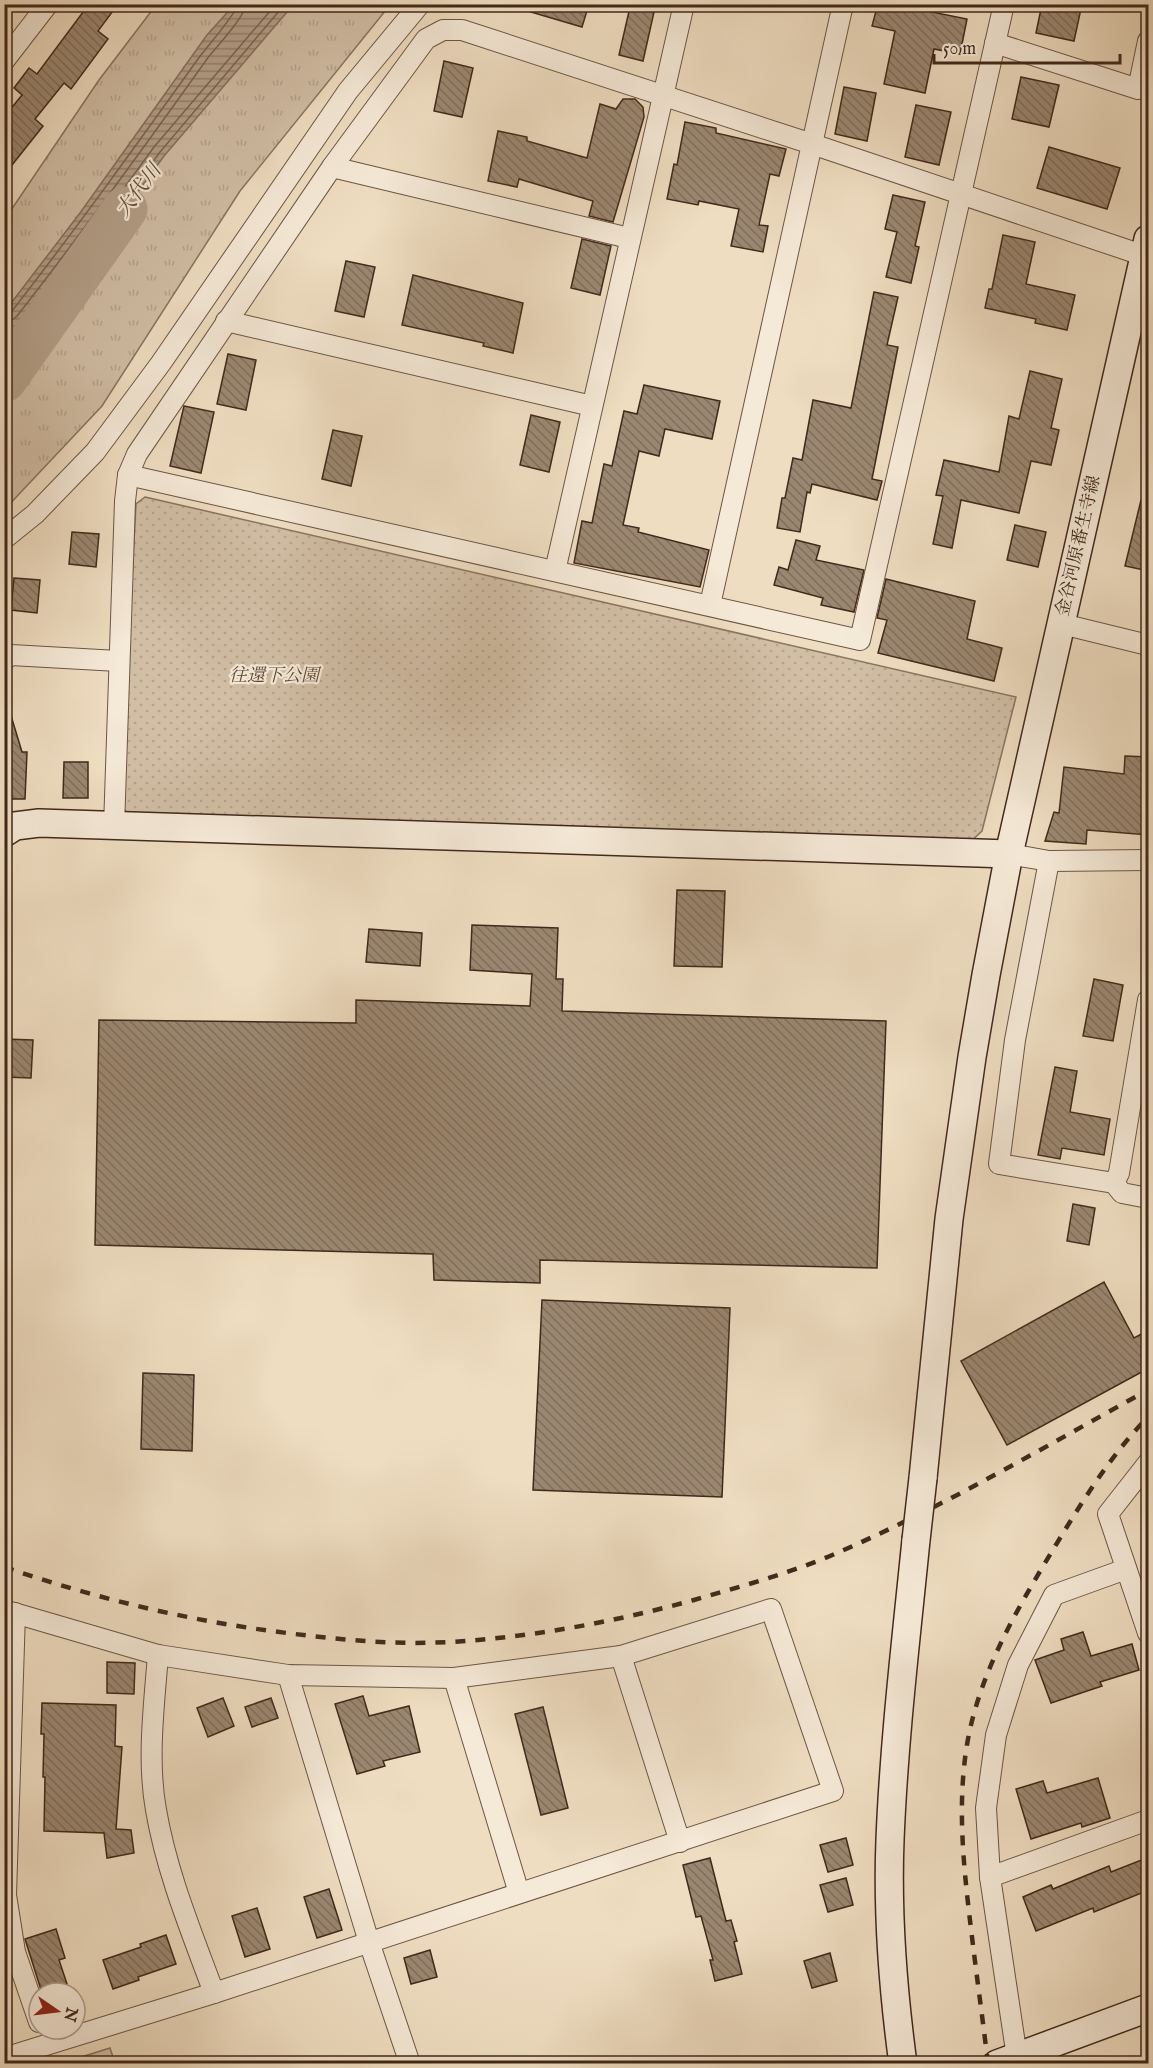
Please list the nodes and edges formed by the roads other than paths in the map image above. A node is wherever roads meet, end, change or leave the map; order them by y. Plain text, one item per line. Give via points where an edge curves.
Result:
1 (48, 4) edge
2 (420, 4) edge
3 (684, 4) edge
4 (843, 4) edge
5 (1004, 4) edge
6 (1149, 41) edge
7 (995, 43) junction
8 (4, 61) edge
9 (664, 95) junction
10 (812, 144) junction
11 (332, 167) junction
12 (961, 194) junction
13 (629, 238) junction
14 (1147, 251) edge
15 (226, 321) junction
16 (592, 406) junction
17 (128, 475) junction
18 (4, 539) edge
19 (555, 571) junction
20 (710, 605) junction
21 (1062, 624) junction
22 (1149, 645) edge
23 (4, 660) edge
24 (118, 661) junction
25 (114, 827) junction
26 (4, 833) edge
27 (1010, 854) junction
28 (1149, 860) edge
29 (1049, 861) junction
30 (1149, 1000) edge
31 (1114, 1183) junction
32 (1149, 1198) edge
33 (1149, 1463) edge
34 (1126, 1569) junction
35 (10, 1612) edge
36 (1149, 1633) edge
37 (158, 1655) junction
38 (621, 1656) junction
39 (288, 1675) junction
40 (454, 1678) junction
41 (1149, 1820) edge
42 (680, 1842) junction
43 (990, 1877) junction
44 (519, 1893) junction
45 (369, 1942) junction
46 (27, 1987) edge
47 (214, 1993) junction
48 (1149, 2008) edge
49 (87, 2026) edge
50 (37, 2041) edge
51 (4, 2058) edge
52 (1011, 2061) edge
53 (410, 2064) edge
54 (903, 2064) edge

1 - 8 street
2 - 18 street via 348,91 95,452 35,514
3 - 9 street
4 - 10 street
5 - 7 street
6 - 7 street via 1138,89
7 - 12 street
9 - 10 street
9 - 11 street via 462,30 443,30 426,39
9 - 13 street
10 - 12 street
10 - 20 street
11 - 13 street
11 - 15 street
12 - 14 street
12 - 20 street via 860,640
13 - 16 street
14 - 21 street, 金谷河原番生寺線
15 - 16 street
15 - 17 street via 137,454
16 - 19 street
17 - 19 street
17 - 24 street
19 - 20 street
21 - 22 street
21 - 27 street, 金谷河原番生寺線
23 - 24 street via 11,655
24 - 25 street
25 - 26 street via 39,823 15,826
25 - 27 street
27 - 29 street
27 - 54 street, 金谷河原番生寺線, bridge via 986,975 949,1219 893,1775 892,1963
28 - 29 street
29 - 31 street via 1015,1040 999,1164
30 - 31 street via 1119,1173
31 - 32 street via 1122,1193
33 - 34 street via 1108,1514
34 - 36 street
34 - 43 street via 1054,1594 1018,1665 996,1735 986,1808
35 - 37 street
35 - 46 street via 6,1895 15,1952
37 - 39 street
37 - 47 street via 152,1743 156,1809 171,1875
38 - 40 street
38 - 42 street
38 - 42 street via 771,1610 833,1791
39 - 40 street
39 - 45 street
40 - 44 street
41 - 43 street
42 - 44 street
43 - 52 street
44 - 45 street
45 - 47 street
45 - 53 street
47 - 49 street
48 - 52 street
50 - 51 street

